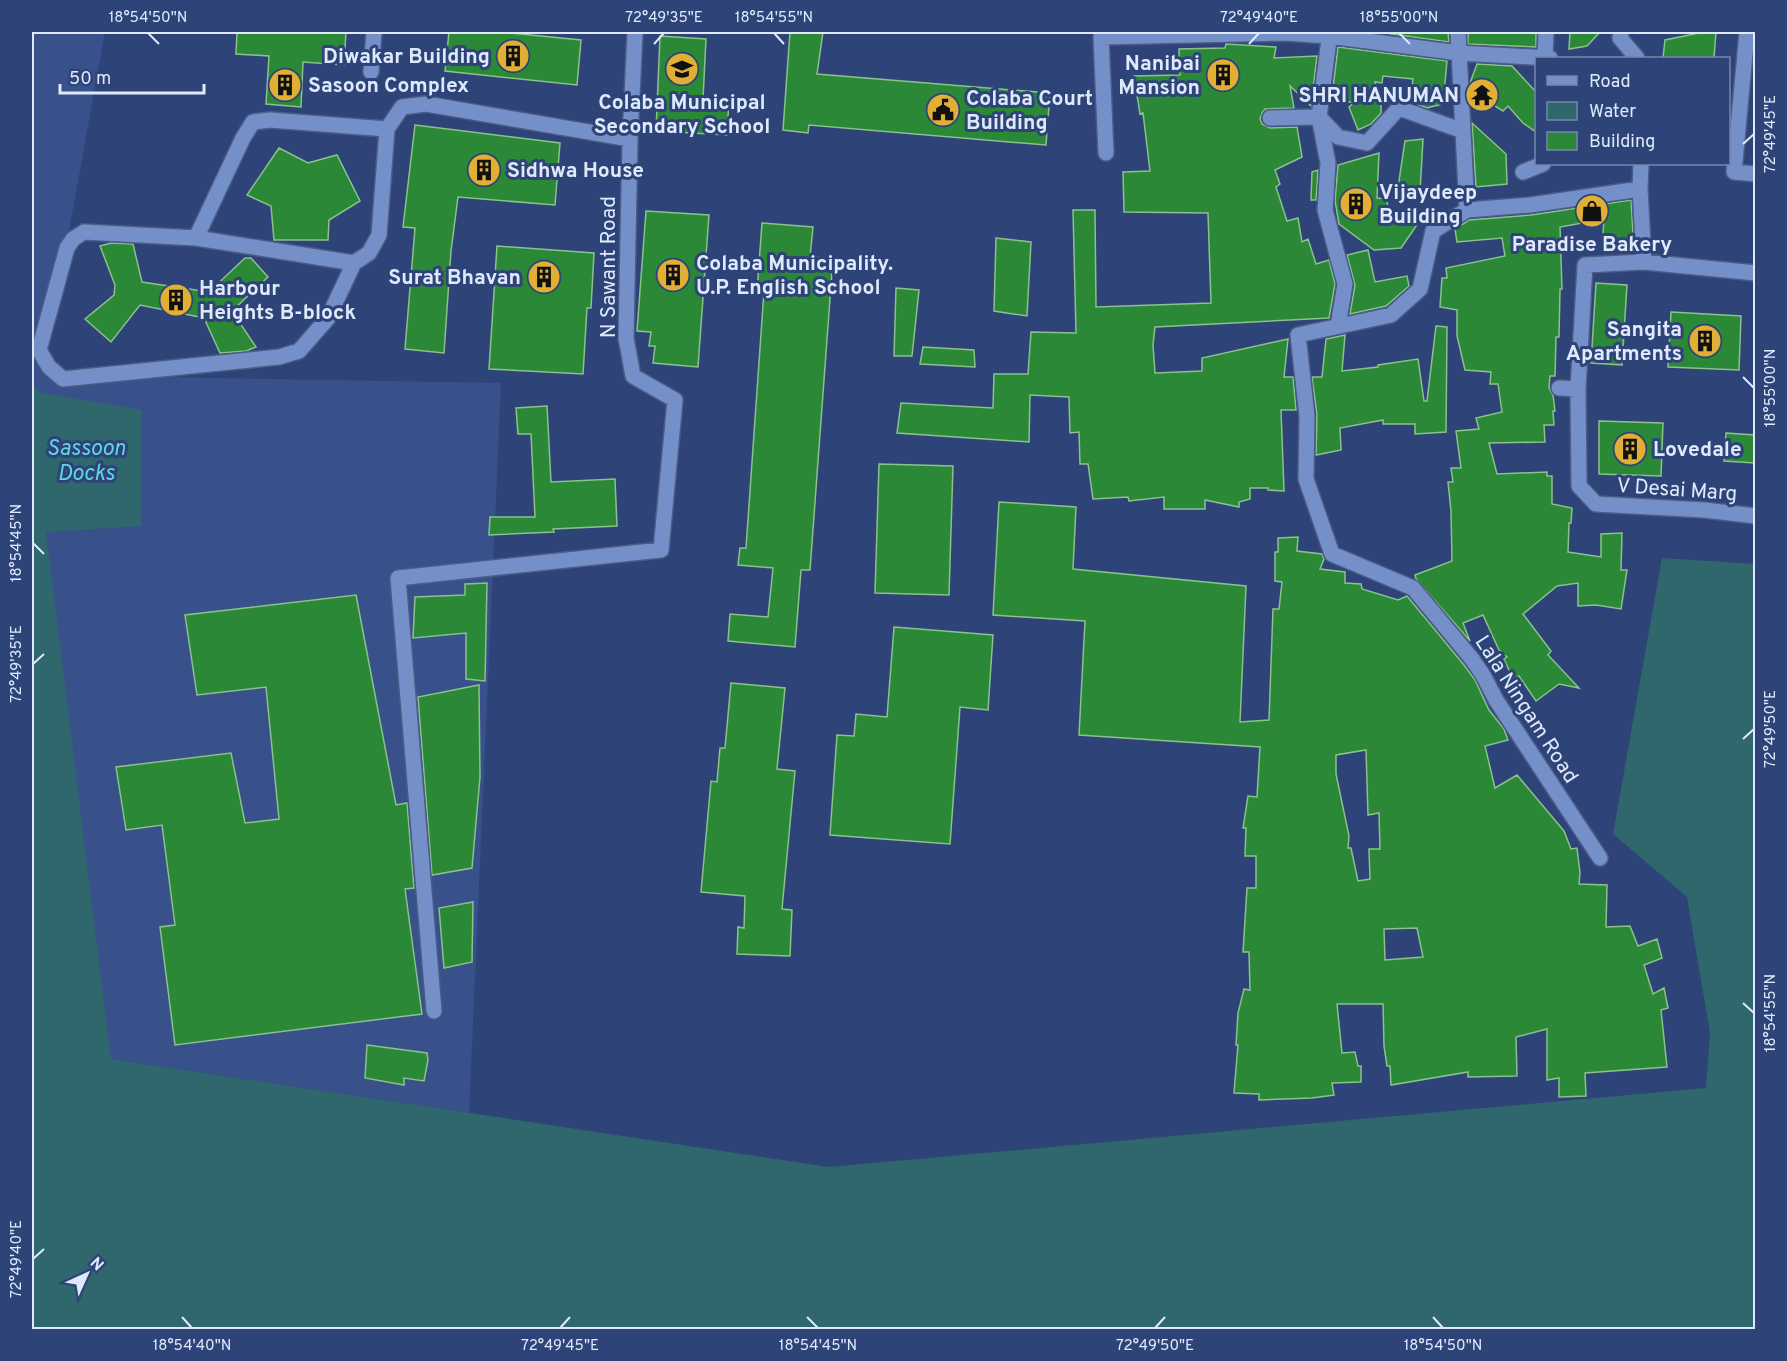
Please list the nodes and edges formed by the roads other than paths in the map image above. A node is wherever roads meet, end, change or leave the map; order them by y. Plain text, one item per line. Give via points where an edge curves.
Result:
1 (374, 32) edge
2 (635, 32) edge
3 (1286, 32) edge
4 (1458, 32) edge
5 (1546, 32) edge
6 (1621, 32) edge
7 (1747, 32) edge
8 (1329, 34) edge
9 (1459, 53) junction
10 (1535, 57) edge
11 (1545, 57) edge
12 (1636, 57) edge
13 (371, 72) dead end
14 (1319, 117) junction
15 (1269, 118) dead end
16 (387, 129) junction
17 (1463, 131) junction
18 (630, 139) junction
19 (1106, 153) dead end
20 (1540, 165) edge
21 (1641, 165) edge
22 (1523, 172) dead end
23 (1755, 174) edge
24 (1640, 189) junction
25 (1467, 210) junction
26 (196, 238) junction
27 (1644, 262) junction
28 (354, 263) junction
29 (1755, 273) edge
30 (1338, 326) junction
31 (1559, 388) dead end
32 (1578, 389) junction
33 (1755, 516) edge
34 (1600, 858) dead end
35 (434, 1011) dead end

1 - 13 street
2 - 18 street, N Sawant Road
3 - 8 street
3 - 19 street via 1101,37
4 - 9 street
5 - 11 street
6 - 12 street via 1620,38
7 - 23 street via 1734,172
8 - 9 street
8 - 14 street
9 - 10 street
9 - 17 street
14 - 15 street
14 - 17 street via 1338,137 1367,142 1399,108
14 - 30 street via 1328,163 1325,210 1345,284
16 - 18 street via 402,107 426,104
16 - 26 street via 253,122
16 - 28 street via 379,235 369,253
17 - 25 street
18 - 35 street, N Sawant Road via 626,338 633,376 675,400 661,550 398,578
20 - 22 street
21 - 24 street
24 - 25 street, Lala Ningam Road
24 - 27 street
25 - 30 street, Lala Ningam Road via 1433,231 1420,289 1391,315
26 - 28 street
26 - 28 street via 84,232 73,239 67,248 39,350 49,367 63,379 279,357 299,351 328,318
27 - 29 street
27 - 32 street via 1585,265
30 - 34 street, Lala Ningam Road via 1298,335 1307,416 1306,479 1332,554 1413,588 1483,675
31 - 32 street
32 - 33 street, V Desai Marg via 1579,486 1596,504

